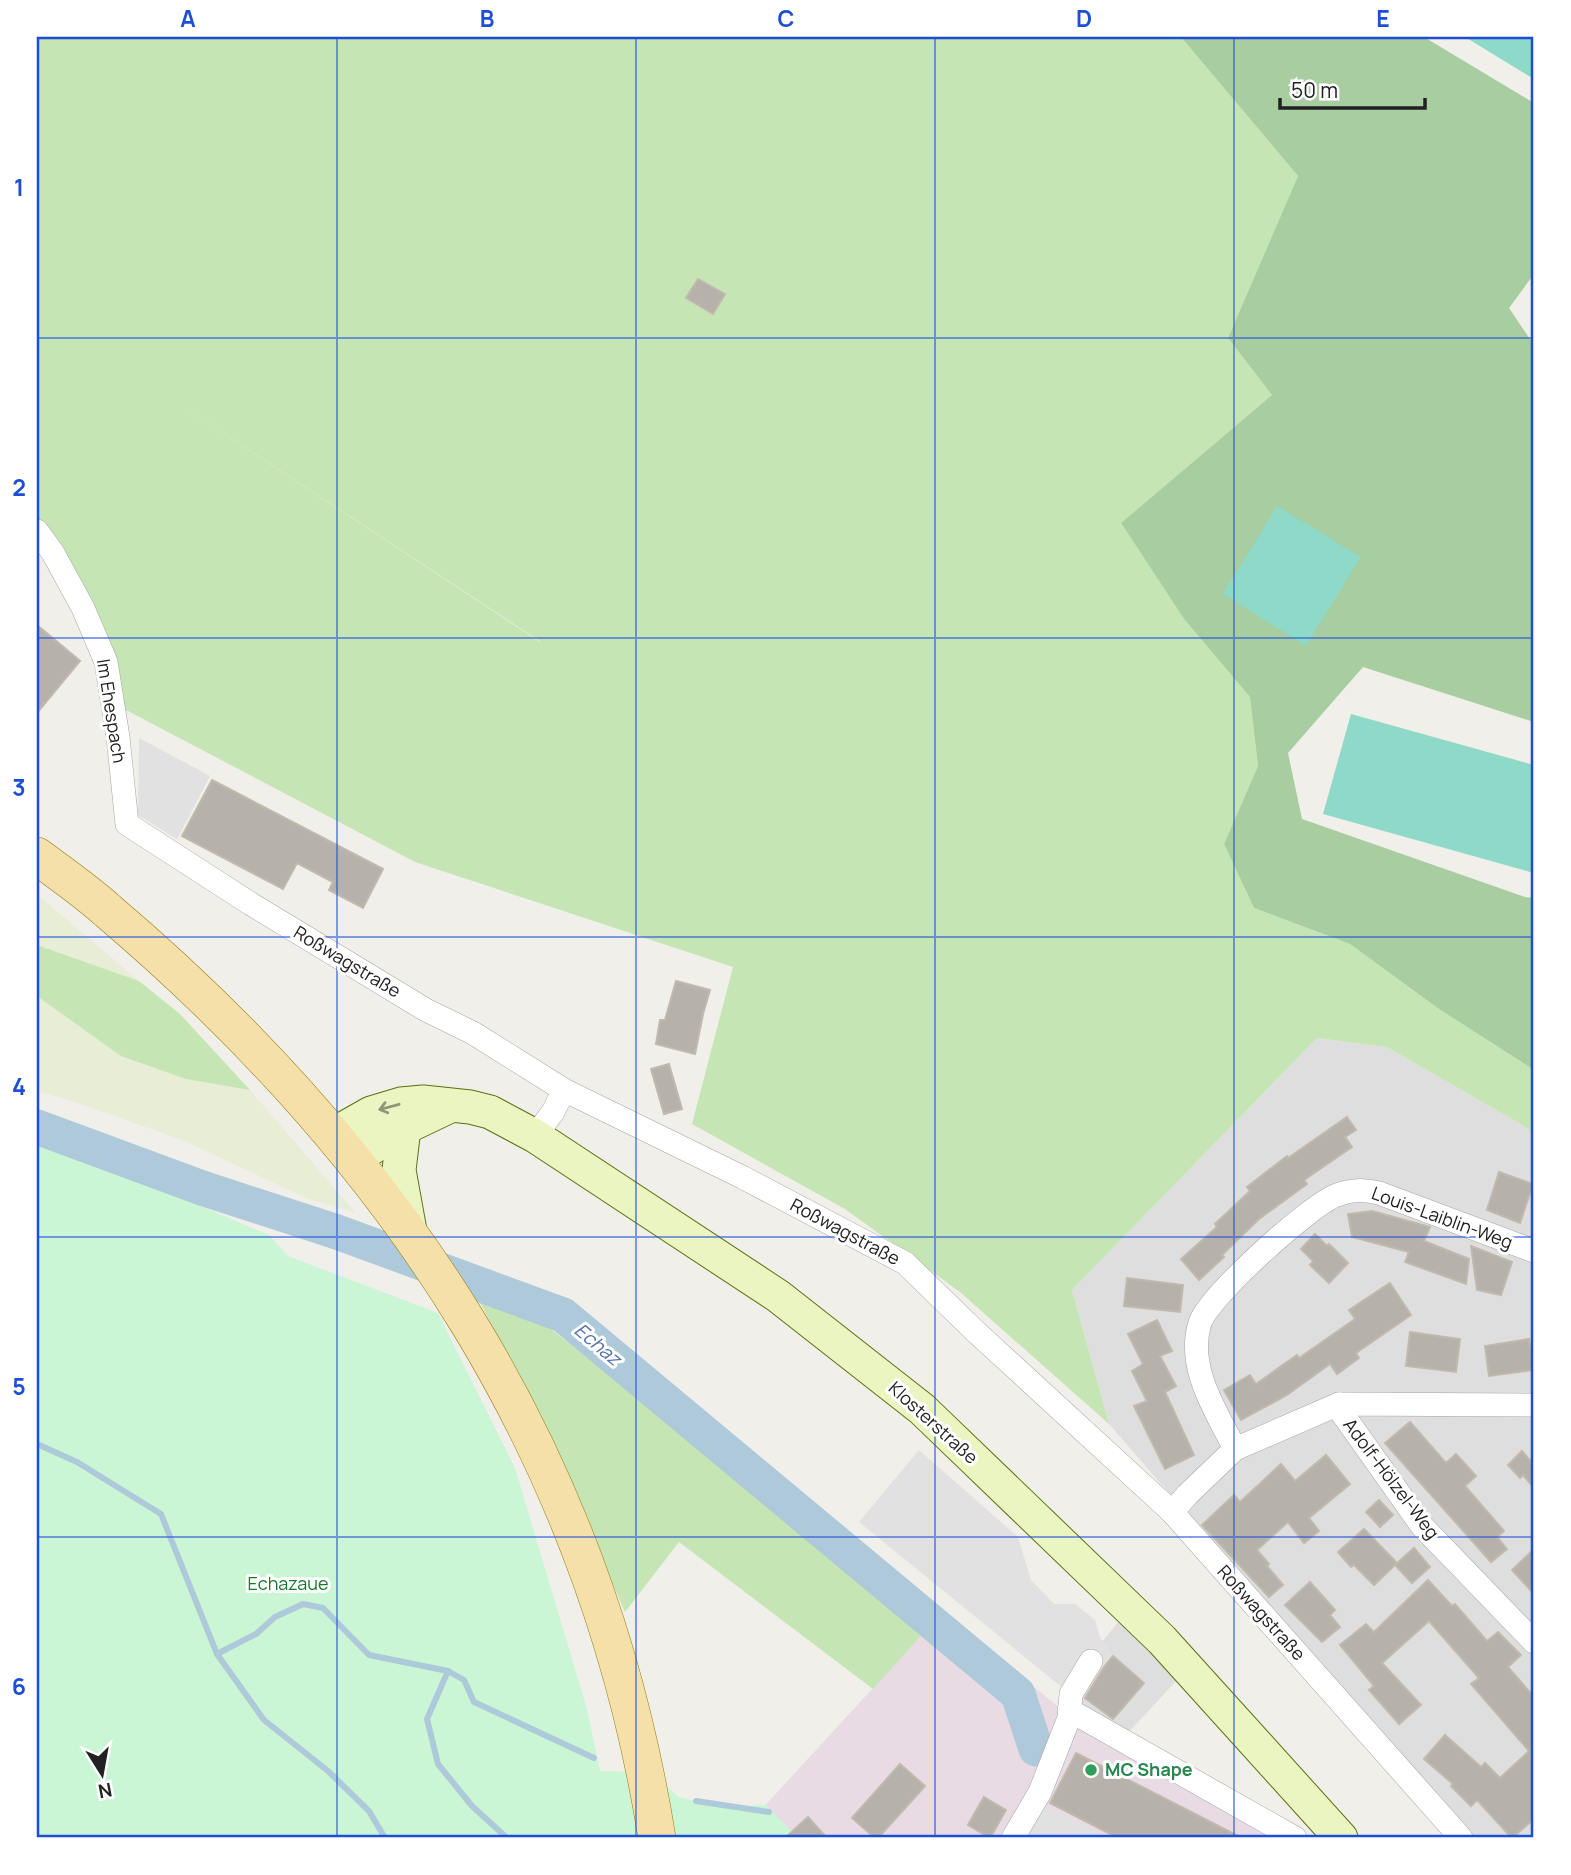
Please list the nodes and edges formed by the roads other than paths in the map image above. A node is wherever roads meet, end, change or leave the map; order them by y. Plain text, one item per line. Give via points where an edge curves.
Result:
1 (37, 531) edge
2 (128, 824) joint
3 (37, 856) edge
4 (564, 1090) junction
5 (451, 1106) junction
6 (404, 1128) junction
7 (535, 1136) junction
8 (344, 1146) junction
9 (416, 1240) junction
10 (1534, 1251) edge
11 (1339, 1404) junction
12 (1534, 1405) edge
13 (1236, 1449) junction
14 (1172, 1512) junction
15 (1534, 1642) edge
16 (1091, 1661) dead end
17 (1069, 1710) junction
18 (657, 1838) edge
19 (1013, 1838) edge
20 (1295, 1838) edge
21 (1341, 1838) edge
22 (1461, 1838) edge

1 - 2 street, Im Ehespach via 83,608 106,662
2 - 4 street, Roßwagstraße via 251,904
3 - 8 main road via 107,909 247,1038
4 - 7 street
4 - 14 street, Roßwagstraße via 905,1263
5 - 6 main road
5 - 7 main road, Klosterstraße via 490,1112
5 -> 8 main road, Klosterstraße via 423,1102 383,1108 352,1122
6 - 8 main road
6 - 9 main road via 399,1170
7 - 21 main road, Klosterstraße via 778,1296 922,1409 1162,1640
8 - 9 main road
9 - 18 main road via 498,1372 582,1554 609,1628 633,1717
10 - 13 street, Louis-Laiblin-Weg via 1379,1193 1363,1190 1334,1195 1242,1272 1200,1323 1201,1379
11 - 12 street
11 - 13 street
11 - 15 street, Adolf-Hölzel-Weg via 1422,1526
13 - 14 street
14 - 22 street, Roßwagstraße
16 - 17 street via 1070,1694
17 - 19 street via 1036,1799
17 - 20 street

